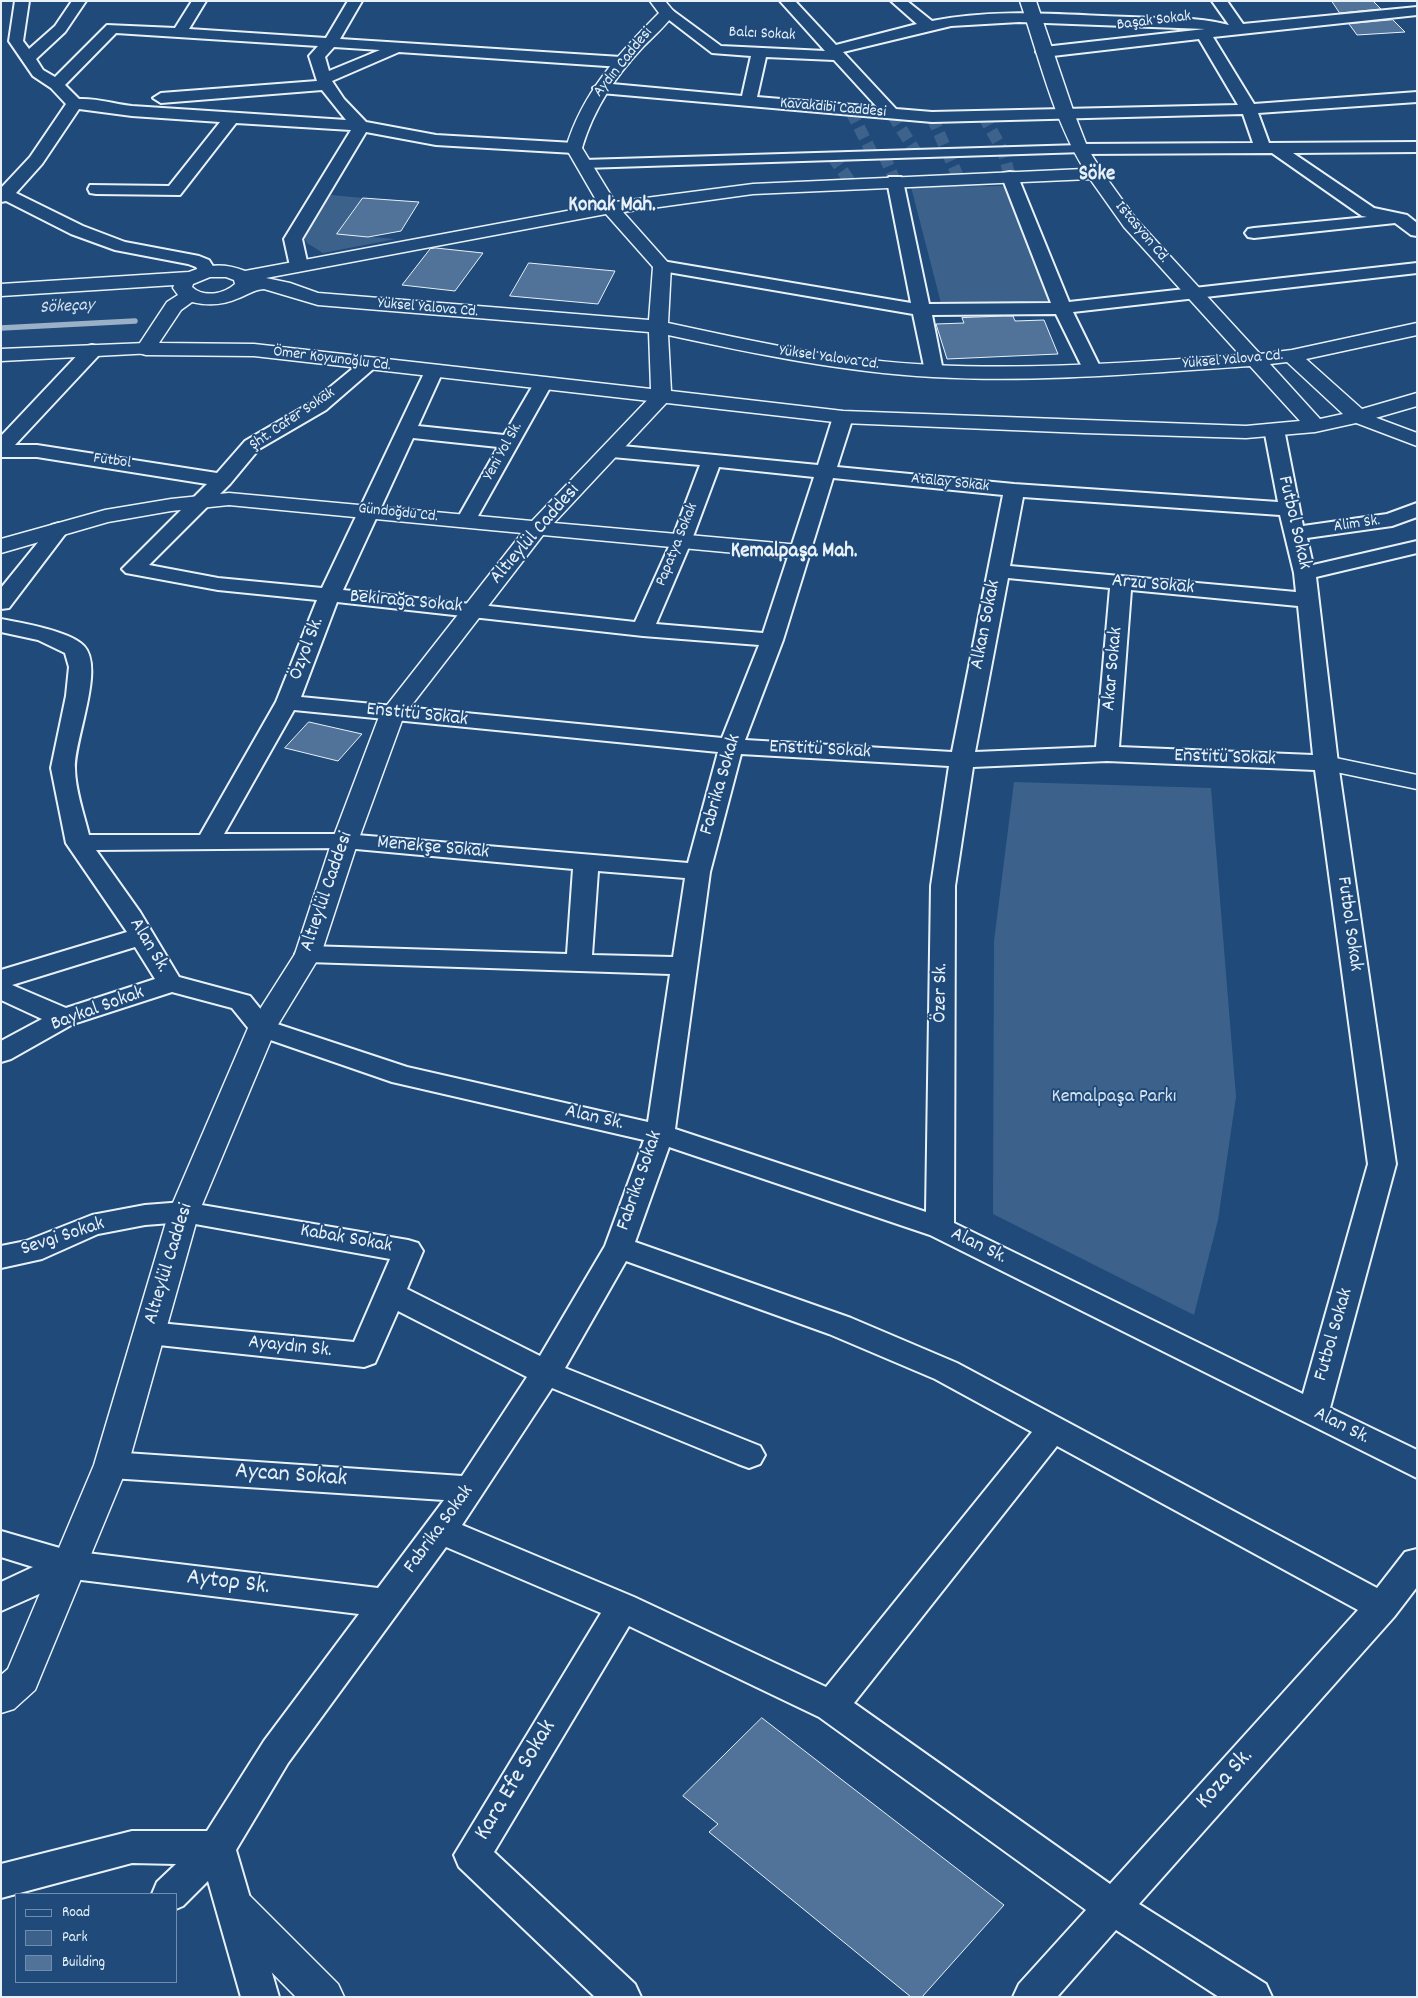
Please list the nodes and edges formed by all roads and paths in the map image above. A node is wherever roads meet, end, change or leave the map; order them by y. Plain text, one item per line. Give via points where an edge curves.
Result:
1 (22, 1) edge
2 (80, 1) edge
3 (199, 1) edge
4 (355, 1) edge
5 (787, 1) edge
6 (898, 1) edge
7 (1028, 1) edge
8 (1219, 1) edge
9 (662, 7) edge
10 (1417, 10) edge
11 (1032, 18) junction
12 (930, 27) junction
13 (1235, 29) junction
14 (179, 33) junction
15 (1204, 34) junction
16 (330, 44) junction
17 (398, 48) junction
18 (760, 52) junction
19 (1044, 52) junction
20 (836, 53) junction
21 (28, 58) junction
22 (621, 62) junction
23 (325, 82) junction
24 (56, 85) junction
25 (601, 88) junction
26 (1417, 97) edge
27 (748, 102) junction
28 (76, 104) junction
29 (1249, 109) junction
30 (1066, 113) junction
31 (892, 114) junction
32 (232, 117) junction
33 (361, 126) junction
34 (574, 148) junction
35 (1269, 148) junction
36 (1416, 148) edge
37 (1080, 149) junction
38 (584, 164) junction
39 (1095, 174) junction
40 (1010, 177) junction
41 (895, 181) junction
42 (5, 189) edge
43 (96, 189) dead end
44 (610, 208) junction
45 (1409, 217) edge
46 (1417, 230) edge
47 (1254, 233) dead end
48 (299, 266) junction
49 (662, 266) junction
50 (1417, 268) edge
51 (207, 272) junction
52 (244, 281) junction
53 (188, 288) junction
54 (1, 290) edge
55 (1193, 293) junction
56 (1, 300) edge
57 (1062, 308) junction
58 (923, 310) junction
59 (658, 327) junction
60 (1417, 329) edge
61 (146, 349) junction
62 (92, 351) junction
63 (1, 355) edge
64 (1292, 356) junction
65 (1255, 360) junction
66 (370, 364) junction
67 (434, 371) junction
68 (934, 371) junction
69 (1093, 371) junction
70 (542, 384) junction
71 (661, 398) junction
72 (1417, 399) edge
73 (843, 417) junction
74 (1358, 417) junction
75 (1316, 426) junction
76 (1274, 429) junction
77 (406, 431) junction
78 (1417, 440) edge
79 (510, 442) junction
80 (1, 449) edge
81 (612, 451) junction
82 (712, 460) junction
83 (826, 471) junction
84 (222, 480) junction
85 (1014, 490) junction
86 (200, 503) junction
87 (1289, 509) junction
88 (1417, 509) edge
89 (369, 511) junction
90 (1392, 520) junction
91 (466, 521) junction
92 (537, 528) junction
93 (59, 529) junction
94 (1295, 533) junction
95 (1417, 541) edge
96 (681, 542) junction
97 (1, 546) edge
98 (1417, 547) edge
99 (800, 552) junction
100 (997, 571) junction
101 (1305, 572) junction
102 (1121, 583) junction
103 (329, 596) junction
104 (1308, 600) junction
105 (1, 603) edge
106 (474, 609) junction
107 (1, 625) edge
108 (643, 629) junction
109 (772, 640) junction
110 (287, 702) junction
111 (392, 714) junction
112 (731, 746) junction
113 (1107, 754) junction
114 (962, 760) junction
115 (1326, 762) junction
116 (1417, 782) edge
117 (209, 840) junction
118 (345, 841) junction
119 (78, 843) junction
120 (586, 862) junction
121 (698, 872) junction
122 (142, 936) junction
123 (308, 954) junction
124 (579, 963) junction
125 (685, 966) junction
126 (1, 979) edge
127 (170, 983) junction
128 (1, 990) edge
129 (64, 1018) junction
130 (262, 1028) junction
131 (1, 1053) edge
132 (660, 1134) junction
133 (184, 1212) junction
134 (940, 1228) junction
135 (619, 1247) junction
136 (1, 1257) edge
137 (390, 1294) junction
138 (149, 1333) junction
139 (546, 1373) junction
140 (1313, 1412) junction
141 (1052, 1429) junction
142 (749, 1455) dead end
143 (111, 1465) junction
144 (1417, 1465) edge
145 (470, 1489) junction
146 (440, 1530) junction
147 (1, 1544) edge
148 (1417, 1562) edge
149 (70, 1565) junction
150 (1, 1597) edge
151 (386, 1603) junction
152 (622, 1607) junction
153 (1382, 1607) junction
154 (1, 1698) edge
155 (831, 1706) junction
156 (217, 1848) junction
157 (1, 1881) edge
158 (171, 1893) edge
159 (1112, 1907) junction
160 (236, 1909) junction
161 (260, 1997) edge
162 (324, 1997) edge
163 (622, 1997) edge
164 (1032, 1997) edge
165 (1254, 1997) edge

1 - 21 street via 16,41
2 - 21 street via 60,29
3 - 14 street
4 - 16 street
5 - 20 street
6 - 12 street
7 - 11 main road, Istasyon Cd.
8 - 13 street
9 - 18 street, Balcı Sokak via 717,50
9 - 22 main road, Aydın Caddesi
10 - 13 street, Başak Sokak
11 - 12 street, Balcı Sokak via 969,20
11 - 13 street, Balcı Sokak via 1189,24
11 - 19 main road, Istasyon Cd.
12 - 20 street, Balcı Sokak
13 - 15 street, Başak Sokak
14 - 16 street
14 - 24 street via 112,28
15 - 19 street, Başak Sokak
15 - 29 street
16 - 17 street
16 - 23 street via 317,56
17 - 22 street
17 - 23 street
18 - 20 street, Balcı Sokak
18 - 27 street
19 - 30 main road, Istasyon Cd.
20 - 31 street
21 - 24 street via 38,74
22 - 25 main road, Aydın Caddesi
23 - 28 street
23 - 33 street via 332,98
24 - 28 street
25 - 27 street, Kavakdibi Caddesi
25 - 34 main road, Aydın Caddesi via 578,131
26 - 29 street, Kavakdibi Caddesi
27 - 31 street, Kavakdibi Caddesi
28 - 32 street
28 - 42 street via 64,116 45,149
29 - 30 street, Kavakdibi Caddesi
29 - 35 street
30 - 31 street, Kavakdibi Caddesi via 932,117
30 - 37 main road, Istasyon Cd.
32 - 33 street
32 - 43 street via 174,192
33 - 34 street via 436,140
33 - 48 street via 293,239
34 - 38 main road
35 - 36 street
35 - 37 street
35 - 45 street via 1368,212
37 - 38 street
37 - 39 main road, Istasyon Cd.
38 - 44 main road
39 - 40 main road
39 - 55 main road, Istasyon Cd. via 1130,223
40 - 41 main road
40 - 57 street
41 - 44 main road via 754,188
41 - 58 street
42 - 51 street via 77,230 121,246 193,260 203,264
44 - 48 main road
44 - 49 main road
45 - 46 street
45 - 47 street
48 - 52 main road
49 - 58 street
49 - 59 main road
50 - 55 street
51 - 52 main road via 228,271
51 - 53 main road
52 - 53 main road via 235,293 217,298
52 - 59 main road, Yüksel Yalova Cd. via 264,283 318,299
53 - 54 main road
53 - 56 main road
53 - 61 main road
55 - 57 street
55 - 65 main road, Istasyon Cd.
57 - 58 street
57 - 69 street
58 - 68 street
59 - 68 main road, Yüksel Yalova Cd. via 774,352
59 - 71 main road
60 - 64 main road, Yüksel Yalova Cd.
61 - 62 main road, Ömer Koyunoğlu Cd.
61 - 66 main road, Ömer Koyunoğlu Cd. via 254,350
62 - 63 main road, Ömer Koyunoğlu Cd.
62 - 80 street
64 - 65 main road, Yüksel Yalova Cd.
64 - 74 main road
65 - 69 main road, Yüksel Yalova Cd.
65 - 75 main road, Istasyon Cd.
66 - 67 main road, Ömer Koyunoğlu Cd.
66 - 84 street, Şht. Cafer Sokak via 318,406 252,445
67 - 70 main road, Ömer Koyunoğlu Cd.
67 - 77 street, Özyol Sk.
68 - 69 main road, Yüksel Yalova Cd.
70 - 71 main road, Ömer Koyunoğlu Cd.
70 - 79 street, Yeni Yol Sk.
71 - 73 main road, Ömer Koyunoğlu Cd.
71 - 81 main road, Altıeylül Caddesi
72 - 74 main road, Ömer Koyunoğlu Cd.
73 - 76 main road, Ömer Koyunoğlu Cd. via 1246,432
73 - 83 street, Fabrika Sokak
74 - 75 main road, Ömer Koyunoğlu Cd.
74 - 78 main road
75 - 76 main road, Ömer Koyunoğlu Cd.
76 - 87 street, Futbol Sokak
77 - 79 street
77 - 89 street, Özyol Sk.
79 - 91 street, Yeni Yol Sk.
80 - 84 street, Futbol
81 - 82 street, Atalay Sokak
81 - 92 main road, Altıeylül Caddesi
82 - 83 street, Atalay Sokak
82 - 96 street, Papatya Sokak
83 - 85 street, Atalay Sokak
83 - 99 street, Fabrika Sokak
84 - 86 street, Şht. Cafer Sokak
85 - 87 street, Atalay Sokak
85 - 100 street, Alkan Sokak
86 - 89 main road, Gündoğdu Cd. via 229,499
86 - 93 main road, Gündoğdu Cd. via 105,516
86 - 103 street, Bekirağa Sokak via 133,568 218,584
87 - 94 street, Futbol Sokak
88 - 90 street, Alim Sk.
89 - 91 main road, Gündoğdu Cd.
89 - 103 street, Özyol Sk.
90 - 94 street, Alim Sk.
90 - 95 street
91 - 92 main road, Gündoğdu Cd.
92 - 96 main road, Gündoğdu Cd.
92 - 106 main road, Altıeylül Caddesi
93 - 97 main road, Gündoğdu Cd.
93 - 105 street
94 - 101 street, Futbol Sokak
96 - 99 main road, Gündoğdu Cd.
96 - 108 street, Papatya Sokak
98 - 101 street
99 - 109 street, Fabrika Sokak
100 - 102 street, Arzu Sokak
100 - 114 street, Alkan Sokak
101 - 104 street, Futbol Sokak
102 - 104 street, Arzu Sokak
102 - 113 street, Akar Sokak
103 - 106 street, Bekirağa Sokak
103 - 110 street, Özyol Sk.
104 - 115 street, Futbol Sokak
106 - 108 street, Bekirağa Sokak
106 - 111 main road, Altıeylül Caddesi
107 - 119 street, Alan Sk. via 45,635 75,649 80,667 64,768
108 - 109 street, Bekirağa Sokak
109 - 112 street, Fabrika Sokak
110 - 111 street, Enstitü Sokak
110 - 117 street, Özyol Sk.
111 - 112 street, Enstitü Sokak
111 - 118 main road, Altıeylül Caddesi
112 - 114 street, Enstitü Sokak
112 - 121 street, Fabrika Sokak
113 - 114 street, Enstitü Sokak
113 - 115 street, Enstitü Sokak
114 - 134 street, Özer Sk. via 943,886
115 - 116 main road
115 - 140 street, Futbol Sokak via 1382,1164
117 - 118 street, Menekşe Sokak
117 - 119 street, Menekşe Sokak
118 - 120 street, Menekşe Sokak
118 - 123 main road, Altıeylül Caddesi
119 - 122 street, Alan Sk.
120 - 121 street, Menekşe Sokak
120 - 124 street
121 - 125 street, Fabrika Sokak
122 - 126 street
122 - 127 street, Alan Sk.
123 - 124 street
123 - 130 main road, Altıeylül Caddesi
124 - 125 street
125 - 132 street, Fabrika Sokak
127 - 129 street, Baykal Sokak
127 - 130 street, Alan Sk. via 241,1002
128 - 129 street
129 - 131 street, Baykal Sokak
130 - 132 street, Alan Sk. via 402,1075
130 - 133 main road, Altıeylül Caddesi
132 - 134 street, Alan Sk.
132 - 135 street, Fabrika Sokak
133 - 136 street, Sevgi Sokak via 92,1225 32,1251
133 - 137 street, Kabak Sokak via 408,1251
133 - 138 main road, Altıeylül Caddesi
134 - 140 street, Alan Sk.
135 - 139 street, Fabrika Sokak
135 - 141 street via 840,1326 946,1371
137 - 138 street, Ayaydın Sk. via 364,1356
137 - 139 street
138 - 143 main road, Altıeylül Caddesi
139 - 142 street
139 - 145 street, Fabrika Sokak
140 - 144 street, Alan Sk.
141 - 153 street
141 - 155 street
143 - 145 street, Aycan Sokak
143 - 149 main road, Altıeylül Caddesi
145 - 146 street, Fabrika Sokak
146 - 151 street, Fabrika Sokak
146 - 152 street
147 - 149 street, Aytop Sk.
148 - 153 street, Koza Sk.
149 - 150 street
149 - 151 street, Aytop Sk.
149 - 154 main road, Altıeylül Caddesi via 22,1679
151 - 156 street, Fabrika Sokak via 276,1752
152 - 155 street
152 - 163 street, Kara Efe Sokak via 472,1855
153 - 159 street, Koza Sk.
155 - 159 street
156 - 157 street via 132,1847
156 - 158 street, Fabrika Sokak
156 - 160 street
159 - 164 street, Koza Sk.
159 - 165 street
160 - 161 street
160 - 162 main road

